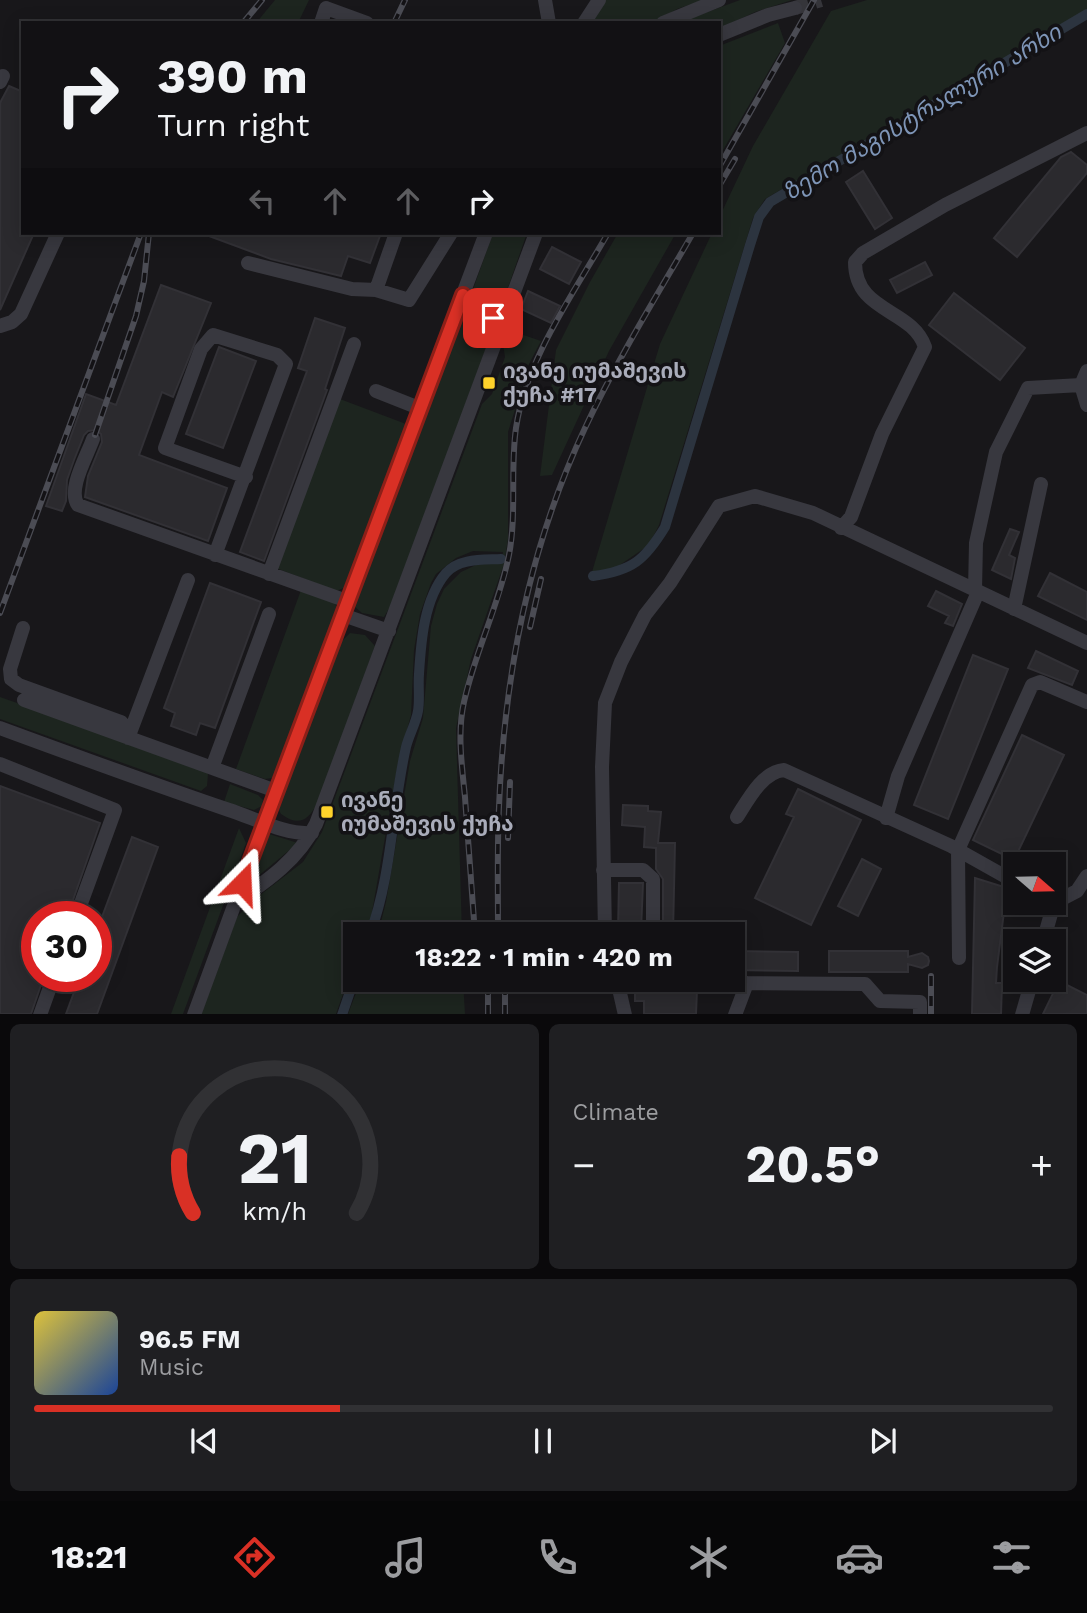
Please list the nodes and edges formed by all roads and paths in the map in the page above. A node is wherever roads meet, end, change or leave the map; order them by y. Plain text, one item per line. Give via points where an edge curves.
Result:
1 (545, 0) edge
2 (599, 0) edge
3 (719, 0) edge
4 (795, 8) tunnel mouth
5 (322, 21) edge
6 (362, 21) edge
7 (549, 21) edge
8 (585, 21) edge
9 (668, 21) edge
10 (721, 34) edge
11 (1087, 133) edge
12 (57, 235) edge
13 (395, 235) edge
14 (450, 235) edge
15 (485, 235) edge
16 (535, 235) edge
17 (248, 263) dead end
18 (376, 290) junction
19 (463, 295) junction
20 (508, 312) junction
21 (0, 326) edge
22 (354, 344) dead end
23 (1087, 371) edge
24 (1081, 385) junction
25 (376, 391) dead end
26 (1087, 405) edge
27 (419, 408) junction
28 (93, 439) dead end
29 (246, 477) junction
30 (1041, 484) dead end
31 (841, 528) junction
32 (215, 555) junction
33 (269, 574) junction
34 (188, 580) dead end
35 (976, 591) junction
36 (345, 608) junction
37 (1014, 609) junction
38 (269, 614) dead end
39 (23, 628) dead end
40 (389, 631) junction
41 (1087, 643) edge
42 (24, 700) dead end
43 (1087, 702) edge
44 (0, 728) edge
45 (129, 735) junction
46 (0, 764) edge
47 (212, 768) junction
48 (276, 791) junction
49 (737, 817) dead end
50 (886, 818) junction
51 (265, 822) junction
52 (312, 833) junction
53 (958, 850) junction
54 (603, 870) junction
55 (1003, 874) edge
56 (1087, 876) edge
57 (82, 901) edge
58 (235, 904) junction
59 (605, 922) edge
60 (653, 922) edge
61 (1047, 929) edge
62 (959, 958) dead end
63 (747, 983) joint
64 (48, 992) edge
65 (620, 992) edge
66 (1028, 992) edge
67 (40, 1014) edge
68 (194, 1014) edge
69 (625, 1014) edge
70 (735, 1014) edge
71 (920, 1014) edge
72 (1022, 1014) edge

1 - 7 street
2 - 8 street
3 - 9 street
4 - 10 street
5 - 6 street via 326,8
11 - 31 street via 945,205 855,262 864,293 920,334 925,347 882,434 851,517
12 - 21 street via 21,314
13 - 18 street
14 - 18 street via 409,300
15 - 19 street
16 - 20 street
17 - 18 street via 352,289
19 - 20 street via 479,315 493,318
19 - 27 street
20 - 40 street
22 - 33 street
23 - 24 street
24 - 26 street
24 - 35 street via 1028,388 996,452 976,543
25 - 27 street
27 - 36 street
28 - 32 street via 73,490 78,505
29 - 29 street via 286,364 277,355 214,335 201,349 165,448
29 - 32 street
30 - 37 street
31 - 35 street
31 - 54 street via 813,513 755,496 719,506 645,615 605,703
32 - 33 street
33 - 36 street
34 - 45 street
35 - 37 street
35 - 50 street via 898,776
36 - 40 street
36 - 48 street
37 - 41 street
38 - 47 street
39 - 45 street via 11,679 121,722
40 - 52 street
42 - 45 street
43 - 53 street via 1040,682 1032,685
44 - 51 street
45 - 47 street
46 - 57 street via 115,810
47 - 48 street
48 - 51 street
49 - 50 street via 757,787 775,771 784,770
50 - 53 street
51 - 52 street
51 - 58 street
52 - 58 street via 276,874
53 - 55 street
53 - 62 street
54 - 59 street
54 - 60 street via 643,870 653,879
56 - 61 street via 1077,891 1054,903
58 - 68 street
63 - 70 street
63 - 71 street via 865,984 880,1001 920,1002
64 - 67 street
65 - 69 street
66 - 72 street

